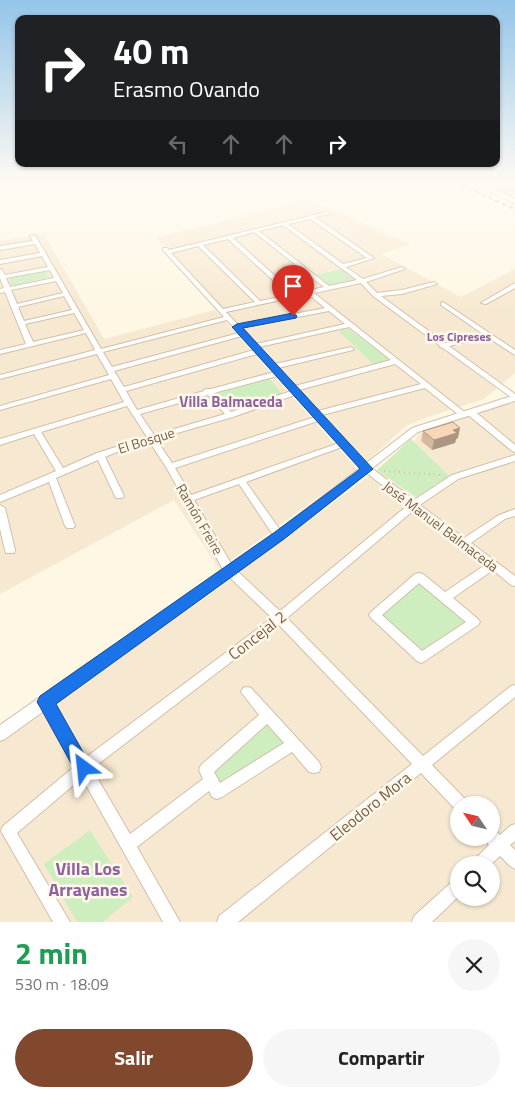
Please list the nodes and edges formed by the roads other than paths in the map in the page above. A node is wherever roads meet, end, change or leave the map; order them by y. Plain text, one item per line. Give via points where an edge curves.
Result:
1 (281, 225) edge
2 (286, 225) edge
3 (323, 225) edge
4 (256, 231) junction
5 (229, 238) junction
6 (200, 245) junction
7 (0, 248) edge
8 (167, 251) joint
9 (42, 254) junction
10 (0, 262) edge
11 (343, 266) junction
12 (50, 268) junction
13 (402, 269) dead end
14 (1, 274) edge
15 (56, 279) junction
16 (362, 281) junction
17 (434, 284) dead end
18 (515, 285) edge
19 (328, 288) junction
20 (8, 289) junction
21 (0, 291) edge
22 (309, 292) junction
23 (66, 294) junction
24 (375, 295) junction
25 (294, 296) junction
26 (259, 303) junction
27 (484, 303) dead end
28 (443, 304) dead end
29 (14, 306) junction
30 (330, 309) junction
31 (75, 311) junction
32 (222, 311) junction
33 (229, 318) junction
34 (22, 323) junction
35 (350, 325) junction
36 (237, 327) junction
37 (87, 331) junction
38 (243, 334) junction
39 (488, 335) junction
40 (30, 344) junction
41 (442, 346) junction
42 (257, 349) junction
43 (351, 350) dead end
44 (100, 351) junction
45 (0, 352) edge
46 (515, 353) edge
47 (397, 362) junction
48 (276, 370) junction
49 (112, 373) junction
50 (0, 377) edge
51 (426, 384) junction
52 (122, 390) junction
53 (208, 391) junction
54 (295, 391) junction
55 (515, 398) edge
56 (129, 403) junction
57 (0, 408) edge
58 (135, 413) junction
59 (466, 413) junction
60 (230, 415) junction
61 (318, 416) junction
62 (36, 431) junction
63 (152, 439) junction
64 (0, 442) edge
65 (344, 444) junction
66 (515, 449) edge
67 (100, 455) junction
68 (515, 458) edge
69 (170, 468) junction
70 (367, 469) junction
71 (61, 472) junction
72 (51, 476) junction
73 (241, 481) junction
74 (120, 496) dead end
75 (0, 498) edge
76 (188, 499) junction
77 (414, 505) junction
78 (0, 508) edge
79 (515, 512) edge
80 (70, 526) dead end
81 (279, 536) junction
82 (464, 543) junction
83 (10, 550) dead end
84 (493, 565) junction
85 (229, 570) junction
86 (515, 582) edge
87 (445, 598) junction
88 (280, 618) junction
89 (515, 690) edge
90 (247, 692) dead end
91 (46, 702) junction
92 (268, 715) junction
93 (0, 734) edge
94 (293, 744) junction
95 (422, 764) junction
96 (314, 767) dead end
97 (84, 768) junction
98 (212, 781) junction
99 (452, 796) edge
100 (8, 831) joint
101 (515, 831) edge
102 (500, 838) edge
103 (500, 844) edge
104 (128, 845) junction
105 (515, 860) edge
106 (450, 894) edge
107 (62, 922) edge
108 (172, 922) edge
109 (225, 922) edge
110 (420, 922) edge

1 - 4 street
2 - 11 street
3 - 11 street via 371,258
4 - 5 street
4 - 19 street
5 - 6 street
5 - 25 street
6 - 8 street
6 - 26 street
7 - 9 street, Ramón Freire via 34,239
8 - 32 street, José Manuel Balmaceda
9 - 10 street
9 - 12 street, Ramón Freire
11 - 16 street
12 - 14 street
12 - 15 street, Ramón Freire
13 - 16 street
14 - 20 street
15 - 20 street
15 - 23 street, Ramón Freire
16 - 19 street
16 - 24 street
17 - 24 street
18 - 27 street
19 - 22 street
20 - 21 street
20 - 29 street
22 - 25 street
22 - 30 street
23 - 29 street
23 - 31 street, Ramón Freire
24 - 41 street
25 - 26 street
26 - 32 street
28 - 39 street
29 - 34 street
30 - 35 street
30 - 36 street
31 - 34 street
31 - 37 street, Ramón Freire
32 - 33 street, José Manuel Balmaceda
33 - 36 street, José Manuel Balmaceda
33 - 44 street
34 - 40 street
35 - 42 street
35 - 47 street
36 - 38 street, José Manuel Balmaceda
37 - 40 street
37 - 44 street, Ramón Freire
38 - 42 street, José Manuel Balmaceda
38 - 49 street
39 - 41 street
39 - 46 street
40 - 45 street
41 - 55 street
42 - 48 street, José Manuel Balmaceda
42 - 52 street
43 - 48 street
44 - 49 street, Ramón Freire
44 - 50 street
47 - 51 street
47 - 54 street, El Bosque
48 - 53 street
48 - 54 street, José Manuel Balmaceda
49 - 52 street, Ramón Freire
49 - 57 street
51 - 59 street
51 - 61 street
52 - 56 street, Ramón Freire
53 - 58 street
53 - 60 street
54 - 60 street, El Bosque
54 - 61 street, José Manuel Balmaceda
55 - 59 street
56 - 58 street, Ramón Freire
56 - 62 street
58 - 63 street, Ramón Freire
59 - 66 street
59 - 70 street via 415,430
60 - 63 street, El Bosque
61 - 65 street, José Manuel Balmaceda
61 - 69 street
62 - 64 street
62 - 71 street
63 - 67 street, El Bosque
63 - 69 street, Ramón Freire
65 - 70 street, José Manuel Balmaceda
65 - 73 street
67 - 71 street, El Bosque
67 - 74 street
68 - 77 street, Concejal 2 via 455,477
69 - 76 street, Ramón Freire
70 - 77 street, José Manuel Balmaceda
70 - 81 street
71 - 72 street, El Bosque
72 - 75 street, El Bosque
72 - 80 street
73 - 76 street
73 - 81 street
76 - 85 street, Ramón Freire
77 - 82 street, José Manuel Balmaceda
77 - 88 street, Concejal 2
78 - 83 street
79 - 82 street
81 - 85 street
82 - 84 street, José Manuel Balmaceda
84 - 86 street, José Manuel Balmaceda
84 - 87 street
85 - 88 street, Ramón Freire
85 - 91 street
87 - 87 street via 419,577 375,615 422,658 474,622
88 - 95 street, Ramón Freire
88 - 97 street, Concejal 2
89 - 95 street, Eleodoro Mora
90 - 92 street
91 - 93 street
91 - 97 street
92 - 94 street
92 - 98 street via 206,770
94 - 96 street
94 - 98 street via 217,792
95 - 99 street, Ramón Freire
95 - 109 street, Eleodoro Mora
97 - 100 street, Concejal 2
97 - 104 street
98 - 104 street
100 - 107 street
101 - 102 street
103 - 105 street
104 - 108 street
106 - 110 street

